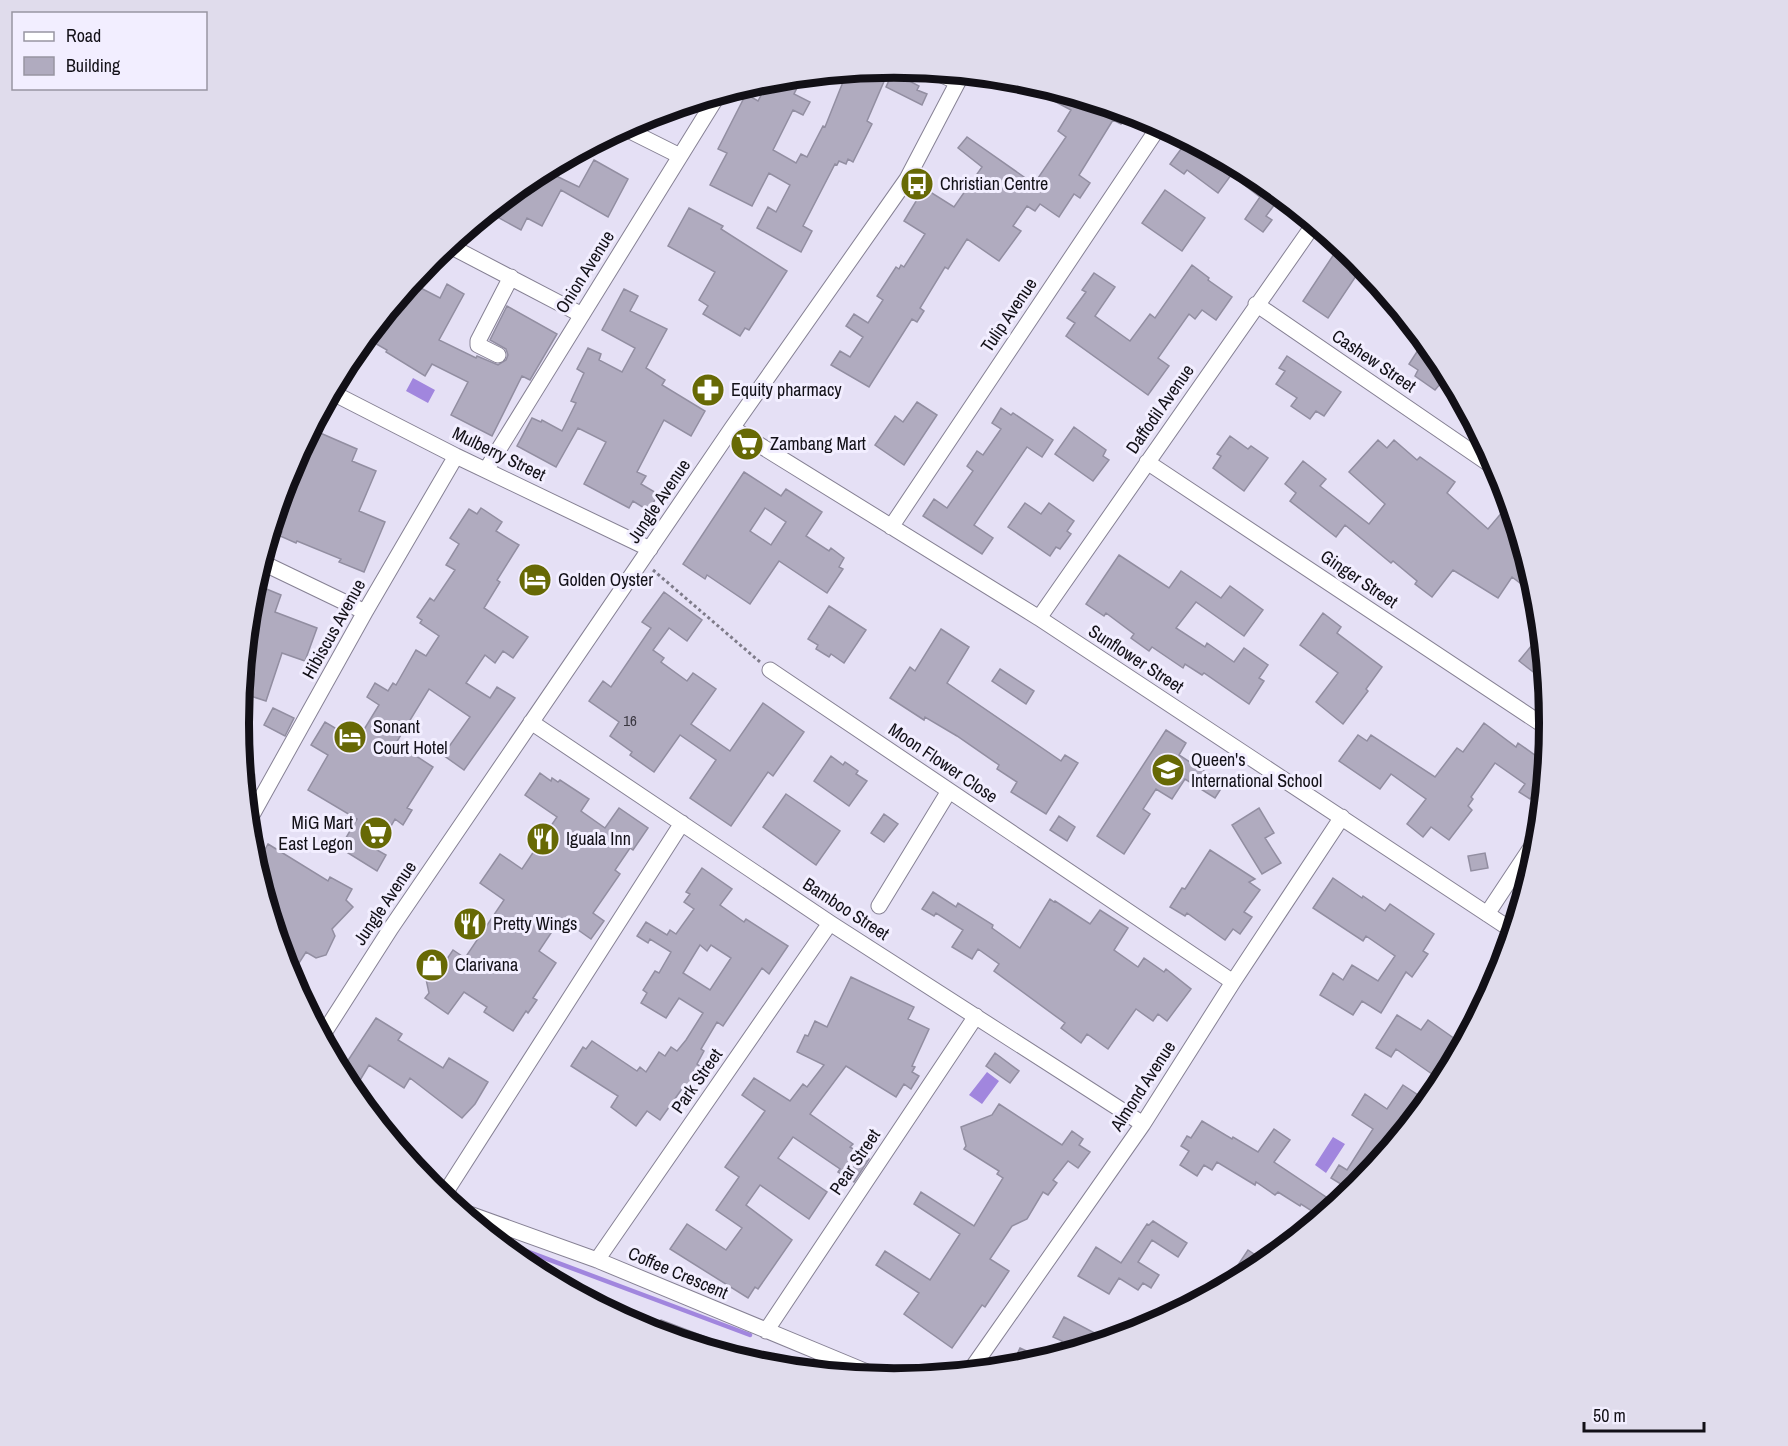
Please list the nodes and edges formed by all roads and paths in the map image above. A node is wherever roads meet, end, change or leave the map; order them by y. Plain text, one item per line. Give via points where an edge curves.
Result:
1 (958, 82) edge
2 (712, 104) edge
3 (634, 133) edge
4 (1154, 133) edge
5 (680, 156) junction
6 (1310, 230) edge
7 (457, 249) edge
8 (511, 277) junction
9 (1256, 304) junction
10 (582, 315) junction
11 (498, 355) dead end
12 (338, 396) edge
13 (732, 428) junction
14 (456, 456) junction
15 (1482, 459) edge
16 (1147, 462) junction
17 (486, 470) junction
18 (891, 527) junction
19 (646, 555) junction
20 (269, 566) edge
21 (365, 612) junction
22 (1039, 618) junction
23 (770, 670) joint
24 (531, 722) junction
25 (1539, 722) edge
26 (949, 791) junction
27 (255, 809) edge
28 (1342, 818) junction
29 (681, 824) junction
30 (1525, 856) edge
31 (879, 906) dead end
32 (1487, 914) junction
33 (830, 923) junction
34 (1506, 926) edge
35 (1233, 982) junction
36 (976, 1016) junction
37 (327, 1029) edge
38 (1143, 1124) junction
39 (448, 1189) edge
40 (482, 1219) edge
41 (597, 1260) junction
42 (766, 1331) junction
43 (976, 1362) edge
44 (855, 1367) edge

1 - 13 street, Jungle Avenue via 907,178
2 - 5 street, Onion Avenue
3 - 5 street
4 - 18 street, Tulip Avenue
5 - 10 street, Onion Avenue
6 - 9 street, Daffodil Avenue
7 - 8 street
8 - 10 street
8 - 11 street via 478,341 478,345
9 - 15 street, Cashew Street
9 - 16 street, Daffodil Avenue
10 - 17 street, Onion Avenue
12 - 14 street, Mulberry Street
13 - 18 street, Sunflower Street
13 - 19 street, Jungle Avenue
14 - 17 street, Mulberry Street
14 - 21 street, Hibiscus Avenue
16 - 22 street, Daffodil Avenue
16 - 25 street, Ginger Street
17 - 19 street, Mulberry Street
18 - 22 street, Sunflower Street
19 - 23 path
19 - 24 street, Jungle Avenue
20 - 21 street
21 - 27 street, Hibiscus Avenue
22 - 28 street, Sunflower Street
23 - 26 street, Moon Flower Close
24 - 29 street, Bamboo Street
24 - 37 street, Jungle Avenue
26 - 31 street
26 - 35 street, Moon Flower Close
28 - 32 street, Sunflower Street
28 - 35 street, Almond Avenue
29 - 33 street, Bamboo Street
29 - 39 street
30 - 32 street
32 - 34 street, Sunflower Street
33 - 36 street, Bamboo Street
33 - 41 street, Park Street
35 - 38 street, Almond Avenue
36 - 38 street, Bamboo Street
36 - 42 street, Pear Street
38 - 43 street, Almond Avenue
40 - 41 street, Coffee Crescent
41 - 42 street, Coffee Crescent
42 - 44 street, Coffee Crescent

